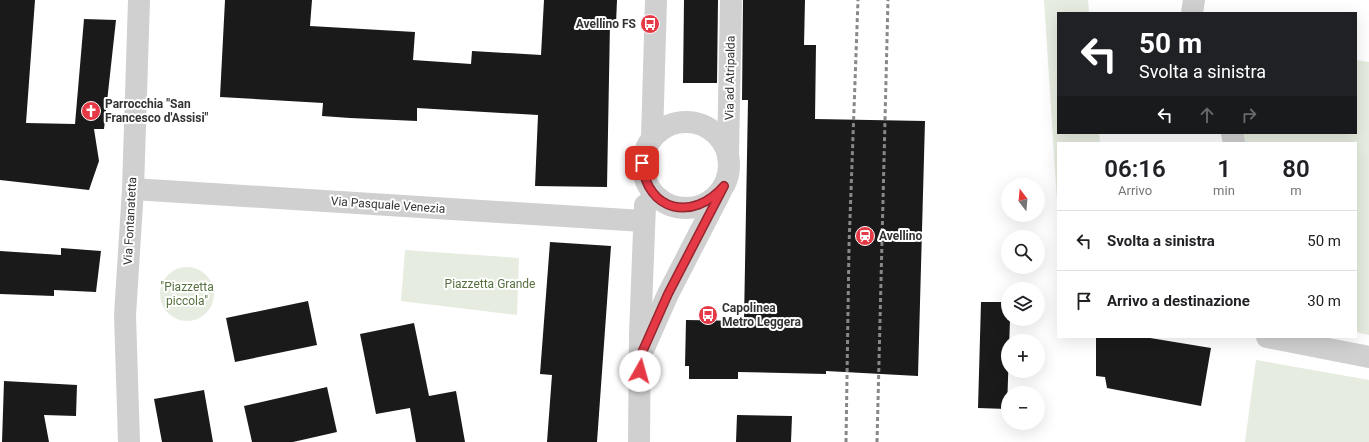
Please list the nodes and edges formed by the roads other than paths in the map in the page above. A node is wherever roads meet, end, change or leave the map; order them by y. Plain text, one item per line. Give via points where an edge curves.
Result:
1 (139, 0) edge
2 (656, 0) edge
3 (731, 0) edge
4 (1194, 0) edge
5 (1192, 12) edge
6 (654, 79) junction
7 (731, 81) junction
8 (677, 122) junction
9 (699, 123) junction
10 (652, 138) junction
11 (728, 155) junction
12 (724, 186) junction
13 (649, 188) junction
14 (133, 189) junction
15 (643, 220) junction
16 (1272, 338) edge
17 (640, 357) junction
18 (1369, 357) edge
19 (129, 442) edge
20 (639, 442) edge

1 - 14 street, Via Fontanatetta
2 - 6 street
3 - 7 street, Via ad Atripalda
4 - 5 street
6 - 8 street via 668,110
6 - 10 street
7 - 9 street via 720,108
7 - 11 street, Via ad Atripalda
8 - 9 street
8 - 10 street via 659,131
9 - 11 street via 712,130 722,141
10 - 13 street via 645,149 642,163
11 - 12 street via 730,165
12 - 13 street via 714,198 701,205 687,208 672,206 659,199
12 - 17 street via 668,294
13 - 15 street
14 - 15 street, Via Pasquale Venezia
14 - 19 street, Via Fontanatetta via 125,315
15 - 17 street
16 - 18 street
17 - 20 street

